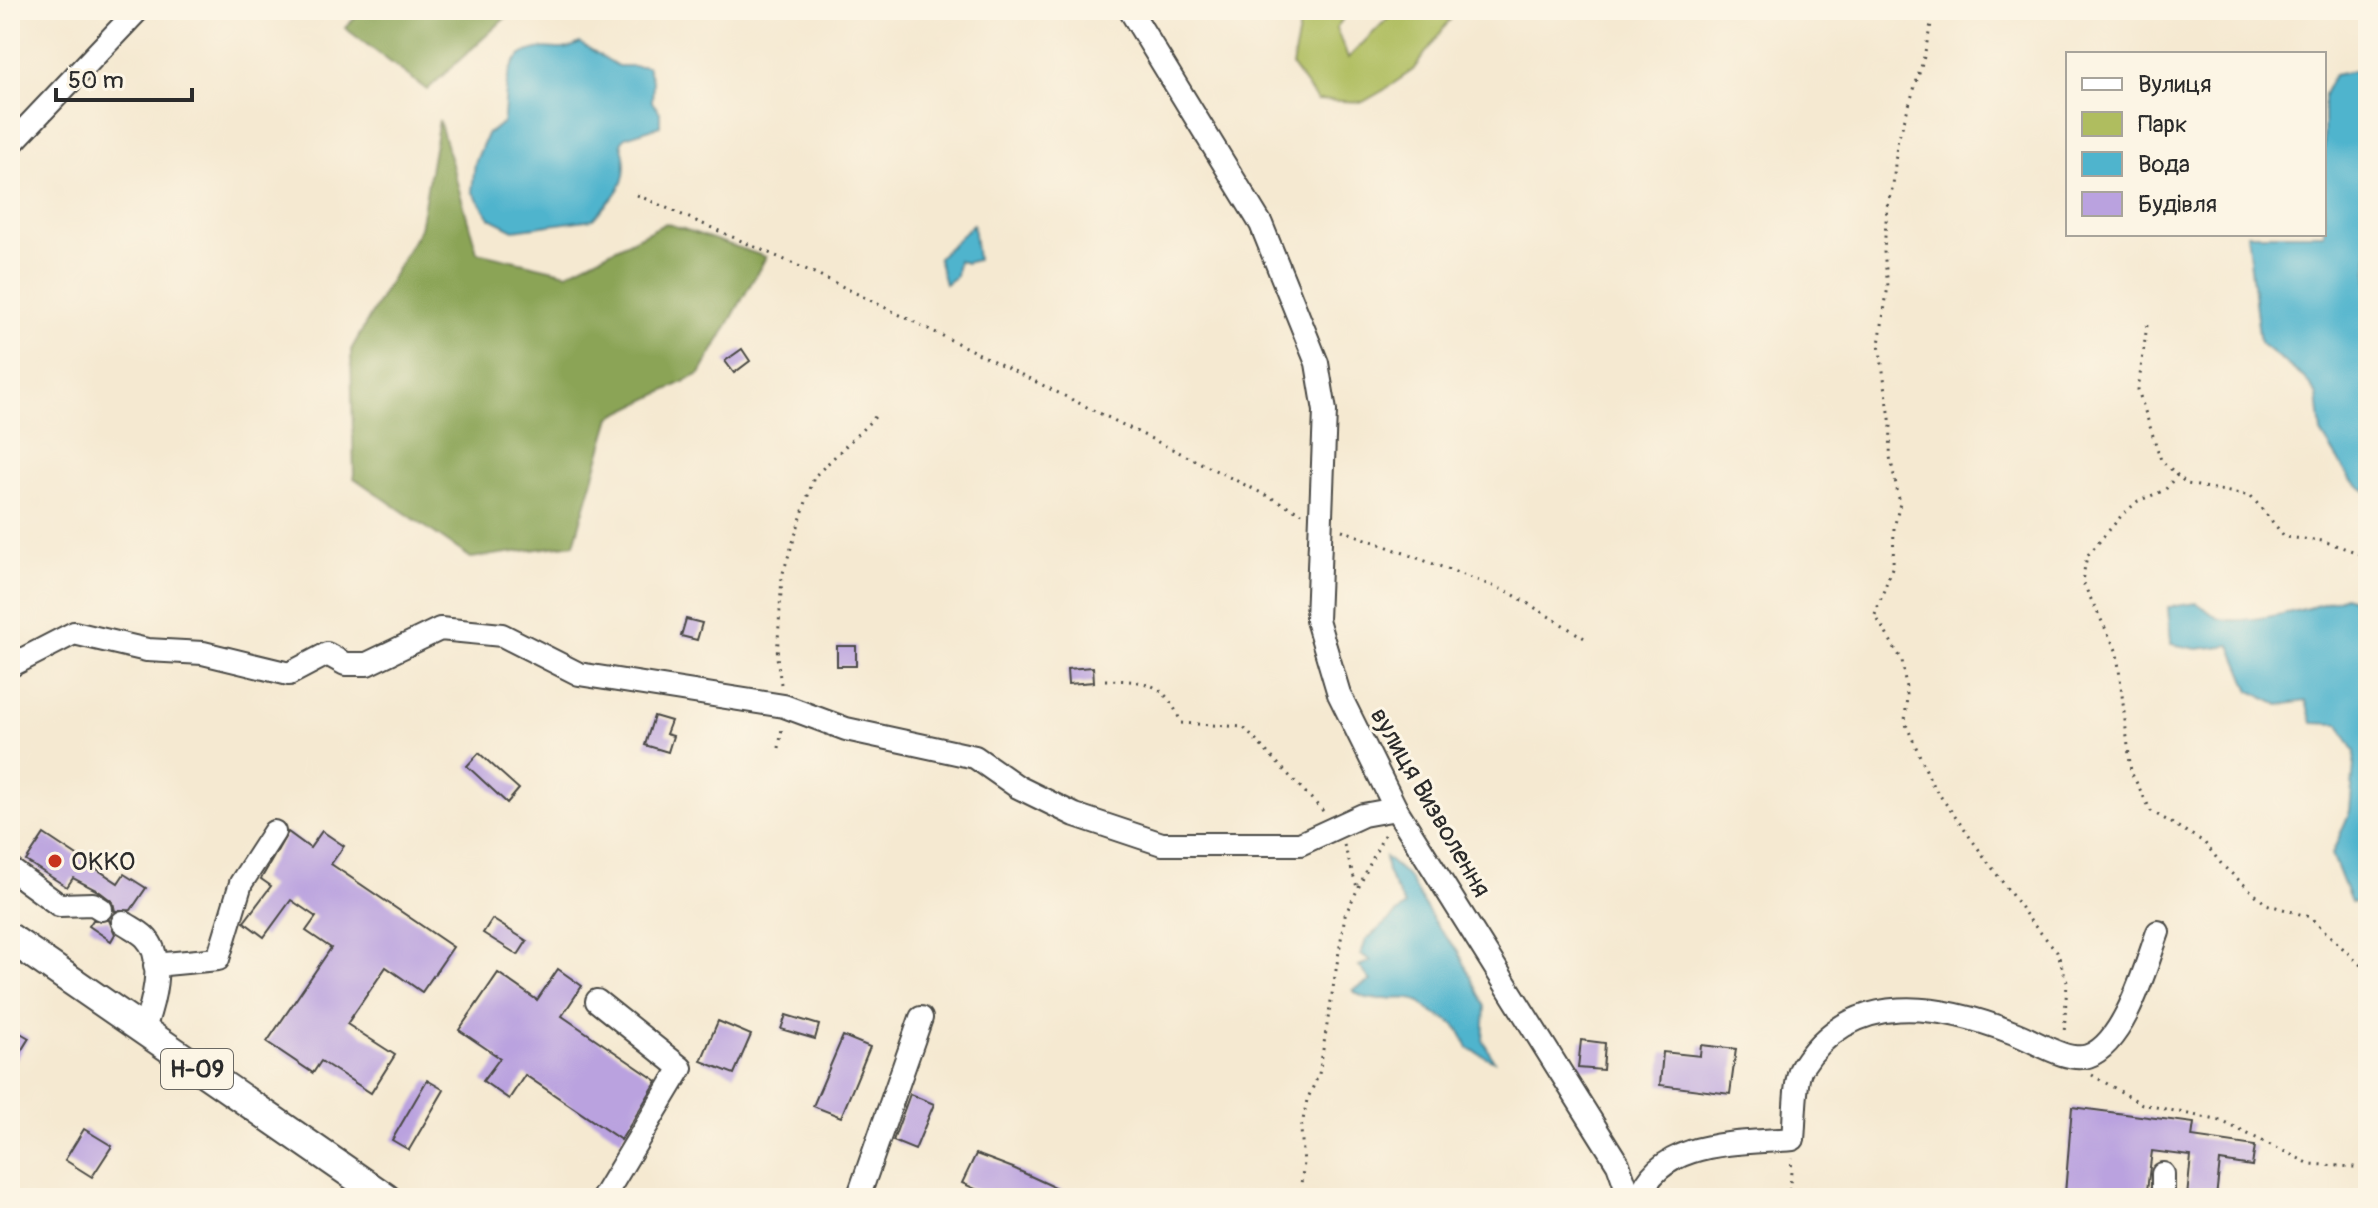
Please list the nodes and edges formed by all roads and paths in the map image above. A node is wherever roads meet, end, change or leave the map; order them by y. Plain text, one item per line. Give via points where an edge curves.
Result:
1 (138, 10) edge
2 (1130, 10) edge
3 (1934, 10) edge
4 (10, 145) edge
5 (637, 195) dead end
6 (2147, 325) dead end
7 (878, 414) dead end
8 (2177, 475) junction
9 (1322, 523) junction
10 (2368, 556) edge
11 (1586, 639) dead end
12 (10, 666) edge
13 (1105, 680) dead end
14 (784, 706) junction
15 (779, 748) dead end
16 (1396, 809) junction
17 (1338, 826) junction
18 (274, 832) dead end
19 (10, 869) edge
20 (1357, 887) junction
21 (101, 909) dead end
22 (123, 922) dead end
23 (2158, 932) dead end
24 (10, 938) edge
25 (155, 965) junction
26 (2368, 972) edge
27 (597, 1001) dead end
28 (921, 1018) dead end
29 (143, 1031) junction
30 (2070, 1056) junction
31 (1793, 1139) junction
32 (2368, 1168) edge
33 (2163, 1174) dead end
34 (386, 1198) edge
35 (603, 1198) edge
36 (858, 1198) edge
37 (1299, 1198) edge
38 (1630, 1198) edge
39 (1640, 1198) edge
40 (1789, 1198) edge
41 (2163, 1198) edge

1 - 4 street
2 - 9 street, вулиця Визволення via 1261,224 1317,363 1325,411
3 - 30 path via 1897,143 1887,206 1888,286 1879,344 1900,503 1893,565 1875,615 1902,660 1905,722 1933,786 2057,951 2067,982 2065,1045
5 - 9 path via 819,275
6 - 8 path via 2138,390 2161,460
7 - 14 path via 814,477 782,576 777,657
8 - 10 path via 2187,484 2251,496 2285,537 2323,541
8 - 26 path via 2165,490 2138,501 2122,515 2087,556 2082,581 2117,652 2131,772 2151,811 2204,842 2266,904 2310,917
9 - 11 path via 1509,592
9 - 16 street, вулиця Визволення via 1317,620 1339,694
12 - 14 street via 74,633 147,650 203,653 289,674 327,654 345,664 367,664 440,629 502,635 579,674
13 - 17 path via 1146,681 1172,699 1181,723 1243,727
14 - 15 path
14 - 17 street via 846,729 975,757 1018,787 1075,815 1162,844 1300,844
16 - 17 street
16 - 20 path
16 - 38 street, вулиця Визволення via 1618,1164
17 - 20 path
18 - 25 street via 241,883 218,959
19 - 21 street via 59,905 93,904
20 - 37 path via 1345,915 1319,1074 1301,1130
22 - 25 street via 147,939
23 - 30 street via 2112,1038 2089,1056
24 - 29 main road, Н-09
25 - 29 street via 155,998
27 - 35 street via 681,1068
28 - 36 street
29 - 34 main road, Н-09
30 - 31 street via 1979,1019 1897,1006 1834,1032 1800,1069
30 - 32 path via 2080,1068 2142,1104 2221,1121 2310,1164
31 - 39 street via 1697,1150 1668,1160 1645,1184
31 - 40 path
33 - 41 street

